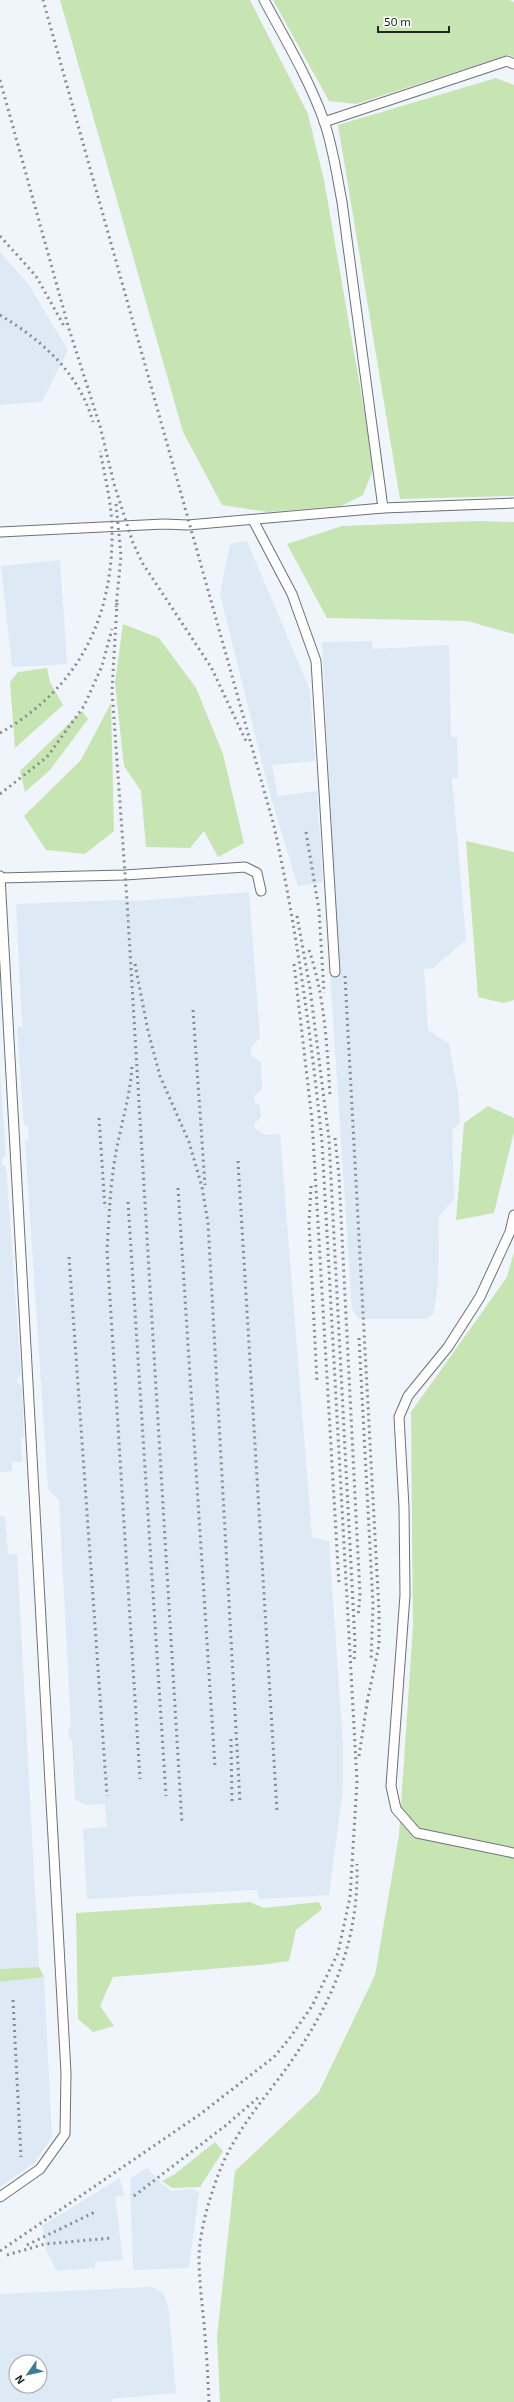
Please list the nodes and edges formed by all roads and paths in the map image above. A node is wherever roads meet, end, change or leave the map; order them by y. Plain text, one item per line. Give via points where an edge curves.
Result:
1 (264, 0) edge
2 (514, 64) edge
3 (324, 122) junction
4 (514, 503) edge
5 (383, 508) junction
6 (253, 520) junction
7 (0, 532) edge
8 (0, 877) edge
9 (261, 891) dead end
10 (335, 972) dead end
11 (514, 1215) edge
12 (514, 1853) edge
13 (0, 2196) edge

1 - 3 street via 301,70
2 - 3 street via 507,61
3 - 5 street via 342,202
4 - 5 street
5 - 6 street
6 - 7 street
6 - 10 street via 292,594 316,661
8 - 9 street via 125,875 245,867 257,873
8 - 13 street via 66,2073 65,2134 40,2169
11 - 12 street via 510,1232 480,1297 448,1347 408,1396 399,1417 404,1507 404,1595 391,1786 396,1809 417,1833

